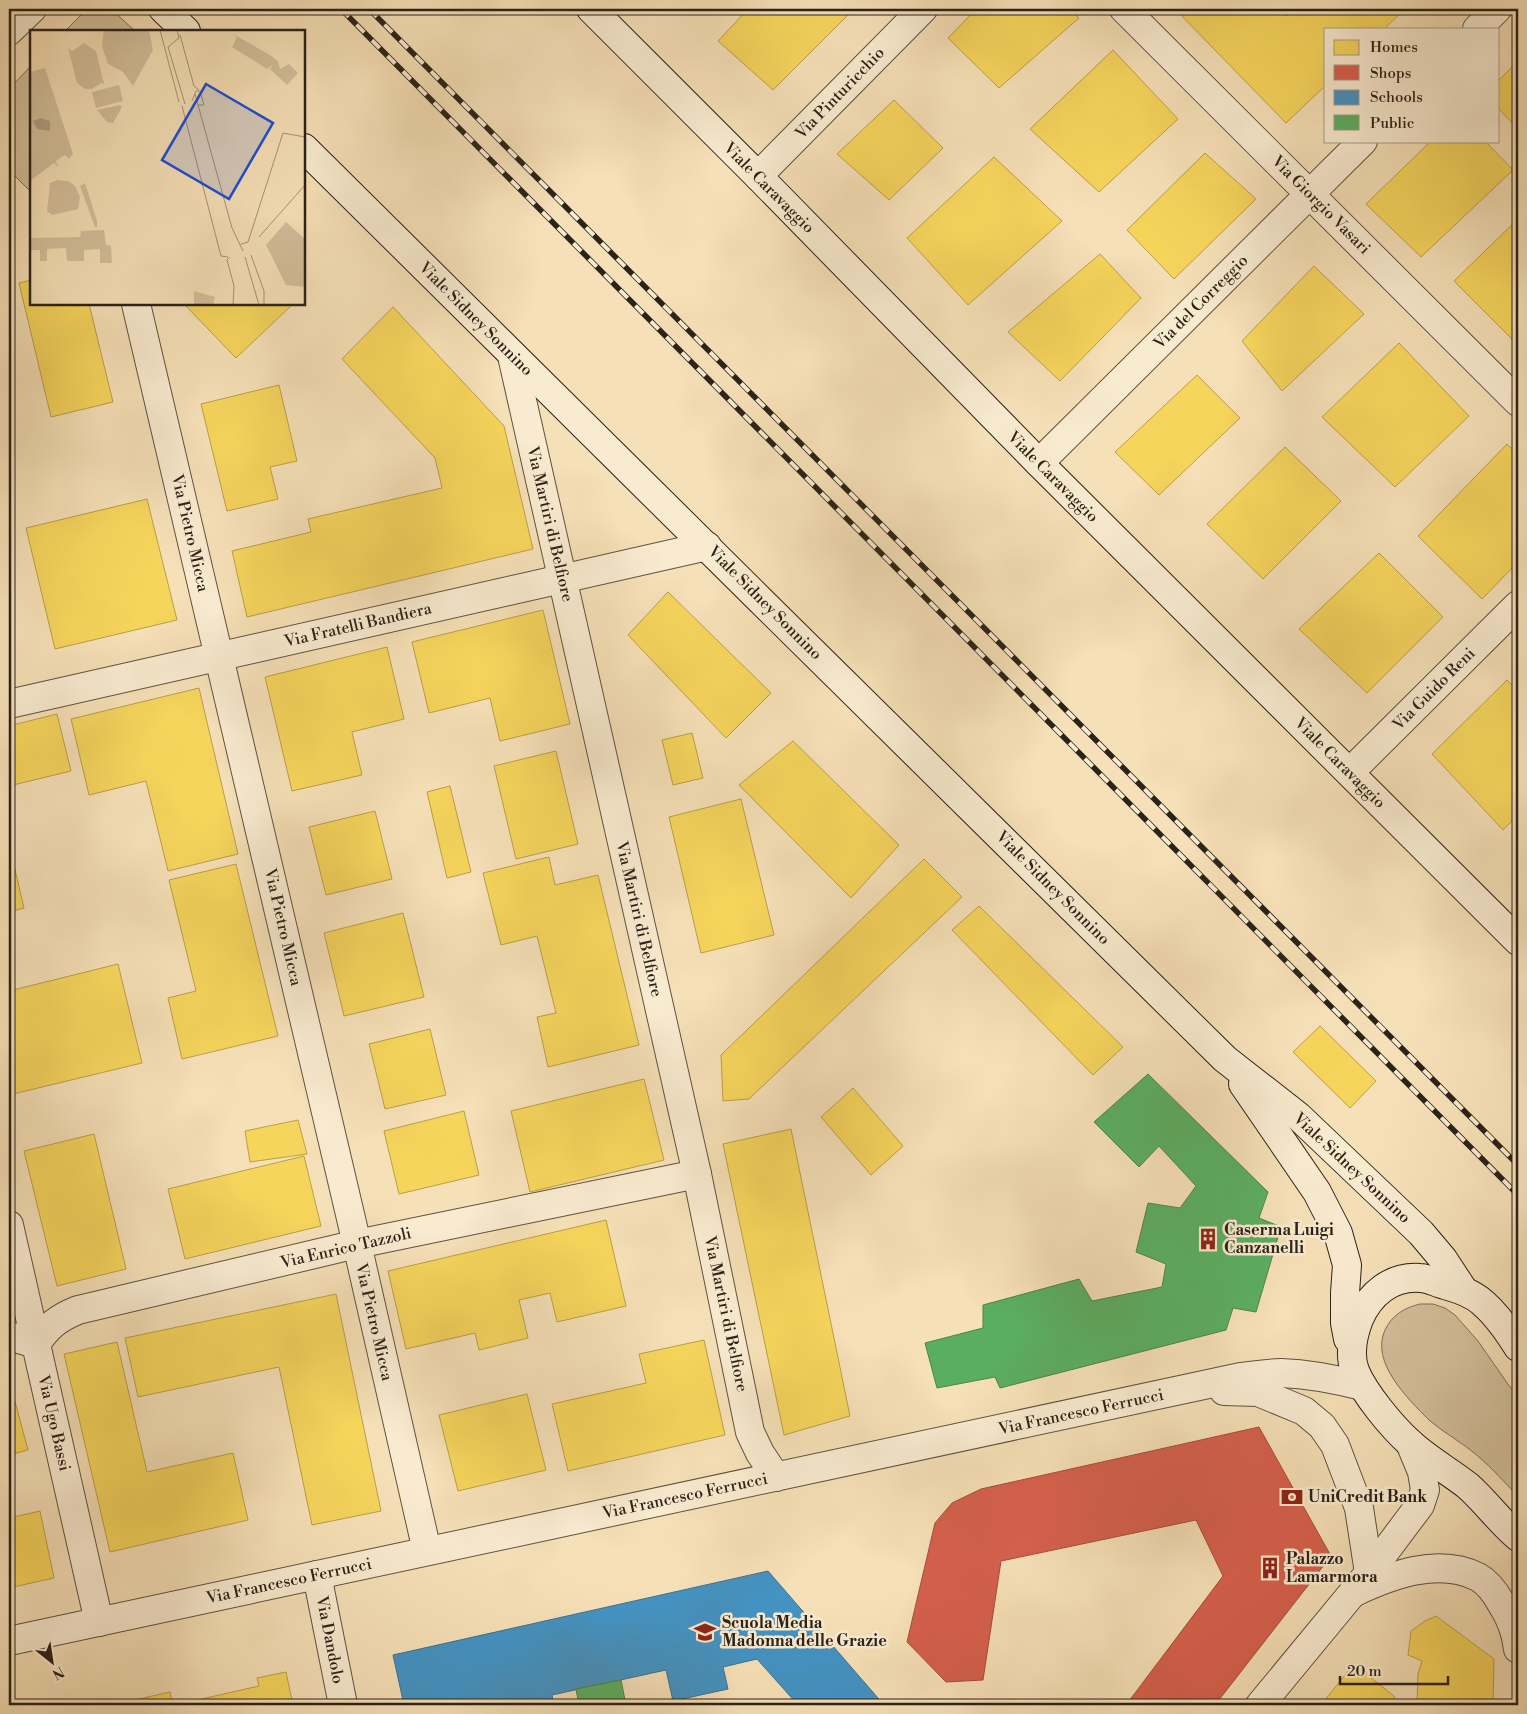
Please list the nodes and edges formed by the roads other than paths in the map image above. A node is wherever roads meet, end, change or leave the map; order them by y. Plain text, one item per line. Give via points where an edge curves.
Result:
1 (32, 9) edge
2 (163, 9) edge
3 (591, 9) edge
4 (923, 9) edge
5 (1124, 9) edge
6 (1497, 9) edge
7 (1477, 28) edge
8 (185, 30) edge
9 (9, 31) edge
10 (1362, 142) edge
11 (305, 149) edge
12 (758, 176) junction
13 (1310, 194) junction
14 (136, 305) edge
15 (512, 356) junction
16 (1518, 402) edge
17 (1039, 463) junction
18 (707, 546) junction
19 (562, 578) junction
20 (1518, 605) edge
21 (219, 656) junction
22 (9, 704) edge
23 (1350, 772) junction
24 (1518, 941) edge
25 (1225, 1059) junction
26 (697, 1174) junction
27 (9, 1225) edge
28 (357, 1244) junction
29 (1464, 1291) junction
30 (1510, 1323) edge
31 (9, 1336) edge
32 (36, 1344) junction
33 (1518, 1347) edge
34 (1351, 1356) junction
35 (1362, 1386) junction
36 (1180, 1390) junction
37 (1410, 1443) junction
38 (776, 1477) junction
39 (1518, 1537) edge
40 (427, 1552) junction
41 (1369, 1573) junction
42 (317, 1575) junction
43 (1352, 1594) junction
44 (99, 1622) junction
45 (9, 1641) edge
46 (1518, 1650) edge
47 (343, 1705) edge
48 (1260, 1705) edge

1 - 9 street
2 - 8 street
3 - 12 street, Viale Caravaggio
4 - 12 street, Via Pinturicchio
5 - 13 street, Via Giorgio Vasari
6 - 7 street
10 - 13 street, Via del Correggio
11 - 15 street, Viale Sidney Sonnino
12 - 17 street, Viale Caravaggio
13 - 16 street, Via Giorgio Vasari
13 - 17 street, Via del Correggio
14 - 21 street, Via Pietro Micca
15 - 18 street, Viale Sidney Sonnino
15 - 19 street, Via Martiri di Belfiore
17 - 23 street, Viale Caravaggio
18 - 19 street, Via Fratelli Bandiera
18 - 25 street, Viale Sidney Sonnino
19 - 21 street, Via Fratelli Bandiera
19 - 26 street, Via Martiri di Belfiore
20 - 23 street, Via Guido Reni
21 - 22 street, Via Fratelli Bandiera
21 - 28 street, Via Pietro Micca
23 - 24 street, Viale Caravaggio
25 - 29 street, Viale Sidney Sonnino via 1298,1116 1394,1206 1443,1259
25 - 34 street, Viale Sidney Sonnino via 1317,1192 1338,1233 1347,1265 1345,1323
26 - 28 street, Via Enrico Tazzoli
26 - 38 street, Via Martiri di Belfiore via 750,1432
27 - 32 street, Via Ugo Bassi
28 - 32 street, Via Enrico Tazzoli via 78,1310 46,1329
28 - 40 street, Via Pietro Micca
29 - 30 street
29 - 34 street via 1420,1278 1395,1280 1376,1292 1363,1310 1356,1326
30 - 33 street
31 - 32 street
32 - 44 street, Via Ugo Bassi
34 - 35 street, Viale Sidney Sonnino
35 - 36 street, Via Francesco Ferrucci via 1332,1378 1279,1373
35 - 37 street, Viale Sidney Sonnino
36 - 38 street, Via Francesco Ferrucci
36 - 41 street via 1258,1392 1304,1411 1322,1426 1334,1445 1359,1508
37 - 39 street via 1470,1488
37 - 41 street via 1422,1472 1425,1490 1420,1505
38 - 40 street, Via Francesco Ferrucci
40 - 42 street, Via Francesco Ferrucci
41 - 43 street
42 - 44 street, Via Francesco Ferrucci
42 - 47 street, Via Dandolo
43 - 46 street via 1380,1580 1411,1571 1441,1569 1479,1578 1496,1594 1508,1612 1516,1632
43 - 48 street
44 - 45 street, Via Francesco Ferrucci

